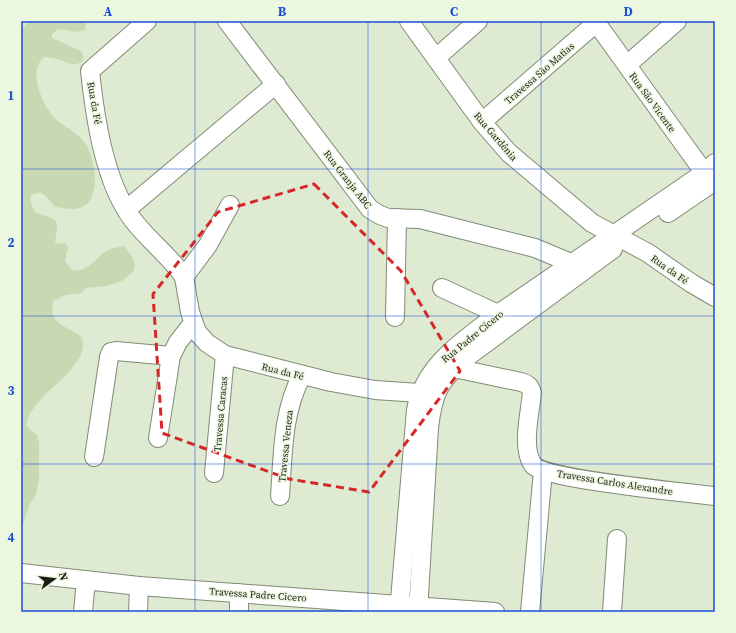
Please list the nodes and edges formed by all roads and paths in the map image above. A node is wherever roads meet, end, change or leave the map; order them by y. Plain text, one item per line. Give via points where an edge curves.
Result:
1 (147, 21) edge
2 (227, 21) edge
3 (409, 21) edge
4 (478, 21) edge
5 (677, 21) edge
6 (595, 22) edge
7 (436, 58) junction
8 (627, 65) junction
9 (276, 84) junction
10 (482, 122) junction
11 (712, 177) edge
12 (230, 205) dead end
13 (126, 210) junction
14 (397, 218) junction
15 (620, 237) junction
16 (571, 263) junction
17 (184, 277) junction
18 (442, 288) dead end
19 (715, 297) edge
20 (498, 314) junction
21 (396, 317) dead end
22 (193, 322) junction
23 (225, 355) junction
24 (171, 356) junction
25 (454, 368) junction
26 (302, 375) junction
27 (426, 396) junction
28 (158, 438) dead end
29 (94, 457) dead end
30 (543, 471) junction
31 (214, 472) dead end
32 (280, 496) dead end
33 (715, 496) edge
34 (617, 539) dead end
35 (21, 573) edge
36 (86, 580) junction
37 (139, 586) junction
38 (239, 593) junction
39 (400, 608) edge
40 (418, 609) edge
41 (83, 612) edge
42 (138, 612) edge
43 (238, 612) edge
44 (495, 612) edge
45 (530, 612) edge
46 (612, 612) edge

1 - 13 street, Rua da Fé via 90,70 105,155 114,186
2 - 9 street, Rua Granja ABC
3 - 7 street, Rua Gardênia
4 - 7 street
5 - 8 street
6 - 8 street, Rua São Vicente
6 - 10 street, Travessa São Matias
7 - 10 street, Rua Gardênia
8 - 11 street, Rua São Vicente
9 - 13 street
9 - 14 street, Rua Granja ABC via 370,209 380,215
10 - 15 street, Rua Gardênia via 508,153 524,167 592,223
11 - 15 street, Rua Padre Cícero
12 - 17 street via 208,245
13 - 17 street, Rua da Fé
14 - 16 street, Rua Granja ABC via 426,220 535,248
14 - 21 street
15 - 16 street, Rua Padre Cícero
15 - 19 street, Rua da Fé
15 - 25 street, Rua Padre Cícero
16 - 20 street, Rua Padre Cícero
17 - 22 street, Rua da Fé
18 - 20 street
20 - 27 street, Rua Padre Cícero via 433,369
22 - 23 street, Rua da Fé via 197,332 206,342
22 - 24 street
23 - 26 street, Rua da Fé
23 - 31 street, Travessa Caracas
24 - 28 street
24 - 29 street via 116,351 110,354
25 - 27 street, Rua Padre Cícero
25 - 30 street, Travessa Carlos Alexandre via 521,382 531,388 526,444 528,456 534,466
26 - 27 street, Rua da Fé via 375,390
26 - 32 street, Travessa Veneza via 287,414
27 - 39 street, Rua Padre Cícero
27 - 40 street, Rua Padre Cícero via 429,428
30 - 33 street, Travessa Carlos Alexandre via 588,480
30 - 45 street
34 - 46 street
35 - 36 street, Travessa Padre Cicero
36 - 37 street, Travessa Padre Cicero
36 - 41 street
37 - 38 street, Travessa Padre Cicero
37 - 42 street
38 - 39 street, Travessa Padre Cicero
38 - 43 street
39 - 40 street, Travessa Padre Cicero
40 - 44 street, Travessa Padre Cicero

